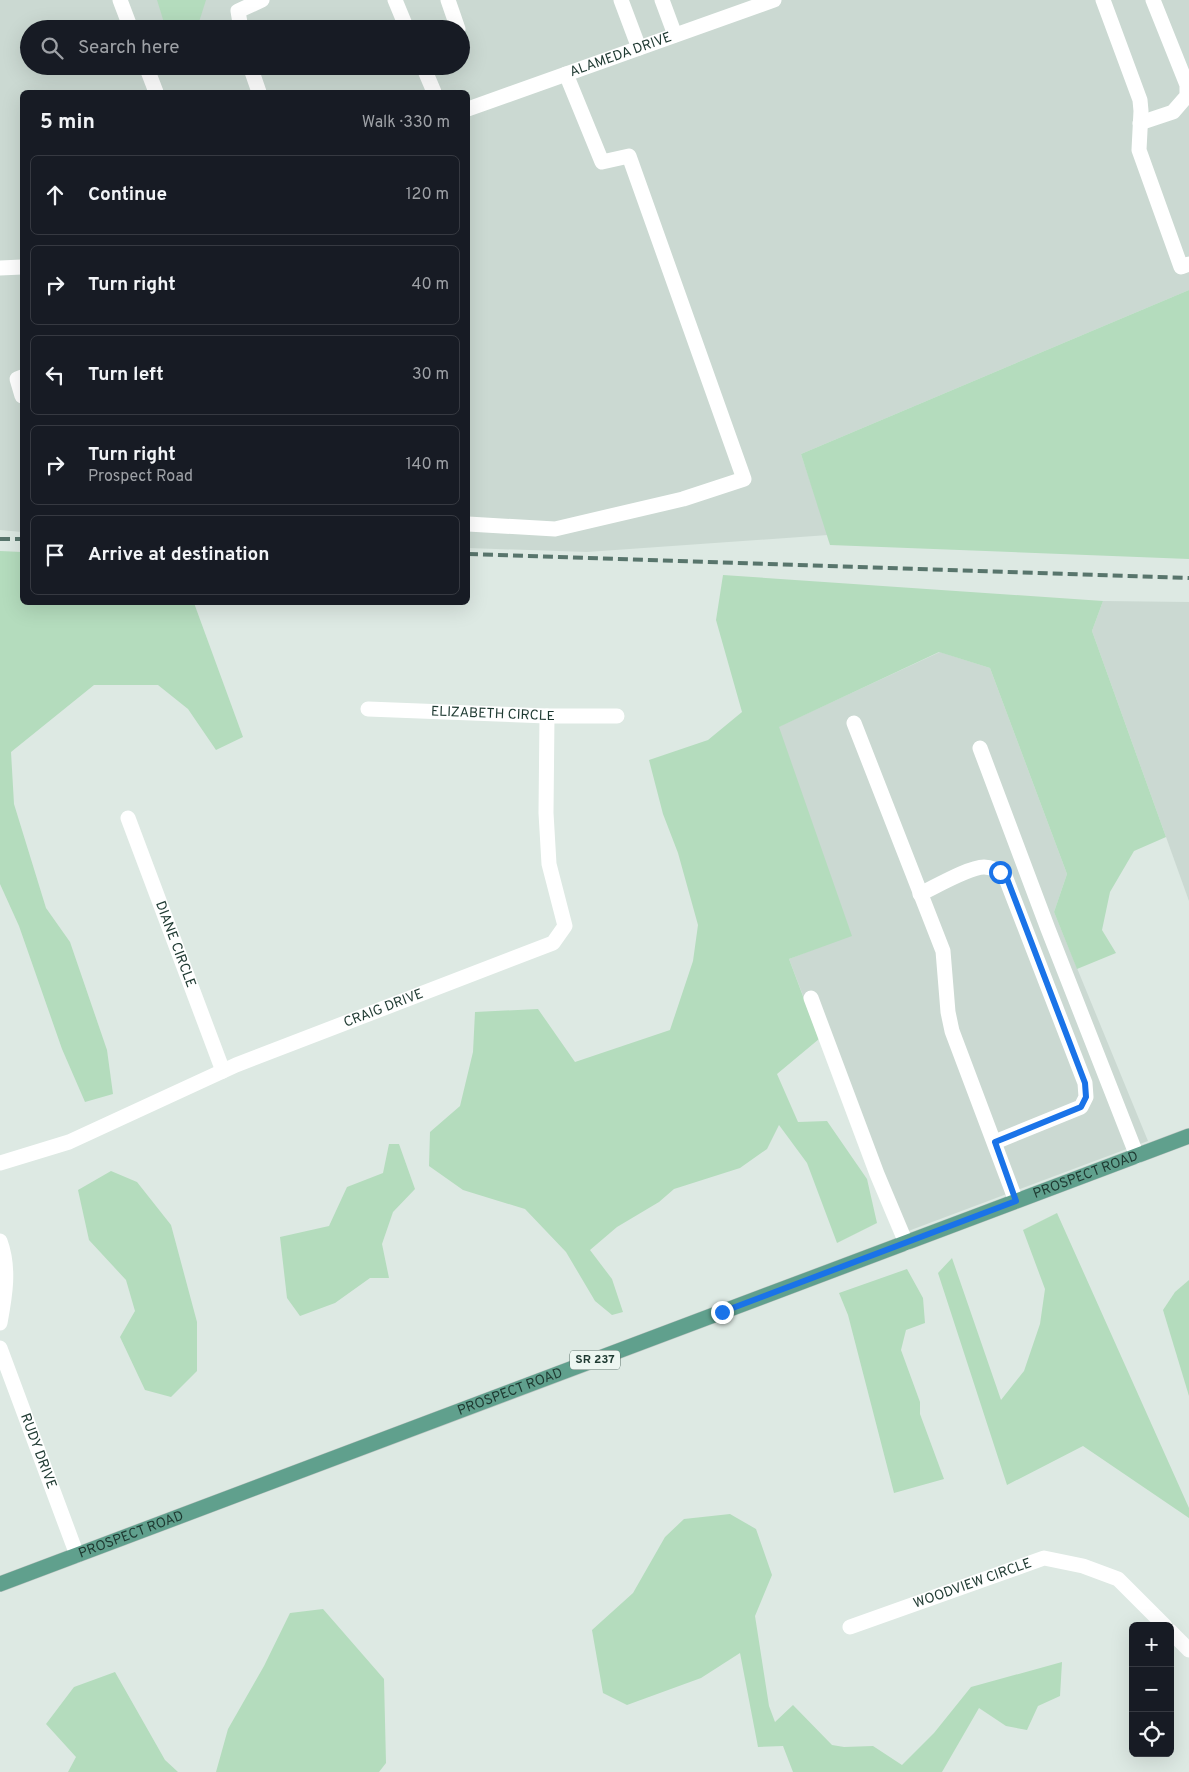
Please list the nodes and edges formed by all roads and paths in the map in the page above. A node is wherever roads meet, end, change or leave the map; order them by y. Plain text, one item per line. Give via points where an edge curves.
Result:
1 (120, 0) edge
2 (262, 0) edge
3 (395, 0) edge
4 (448, 0) edge
5 (621, 0) edge
6 (662, 0) edge
7 (774, 0) edge
8 (1103, 0) edge
9 (1153, 0) edge
10 (128, 20) edge
11 (240, 20) edge
12 (403, 20) edge
13 (455, 20) edge
14 (675, 35) junction
15 (639, 48) junction
16 (566, 74) junction
17 (149, 75) edge
18 (253, 75) edge
19 (427, 75) edge
20 (155, 90) edge
21 (258, 90) edge
22 (433, 90) edge
23 (470, 108) edge
24 (1140, 123) junction
25 (1189, 264) edge
26 (20, 267) edge
27 (0, 268) edge
28 (20, 377) edge
29 (20, 389) edge
30 (470, 524) edge
31 (368, 709) dead end
32 (547, 716) junction
33 (617, 716) dead end
34 (854, 723) dead end
35 (980, 748) dead end
36 (128, 818) dead end
37 (920, 894) junction
38 (811, 998) dead end
39 (223, 1071) junction
40 (1189, 1136) edge
41 (995, 1142) junction
42 (1138, 1156) junction
43 (0, 1164) edge
44 (1016, 1201) junction
45 (0, 1241) edge
46 (906, 1243) junction
47 (0, 1323) edge
48 (0, 1348) edge
49 (77, 1555) junction
50 (0, 1584) edge
51 (1161, 1622) edge
52 (850, 1627) dead end
53 (1174, 1635) edge
54 (1189, 1650) edge

1 - 10 street
2 - 11 street via 238,11
3 - 12 street
4 - 13 street
5 - 15 street
6 - 14 street
7 - 14 street, ALAMEDA DRIVE
8 - 24 street via 1140,100
9 - 24 street via 1187,85 1187,96 1173,112
14 - 15 street, ALAMEDA DRIVE
15 - 16 street, ALAMEDA DRIVE
16 - 23 street, ALAMEDA DRIVE
16 - 30 street via 602,162 629,156 744,479 683,499 555,529
17 - 20 street
18 - 21 street
19 - 22 street
24 - 25 street via 1139,150 1181,266
26 - 27 street
28 - 29 street via 17,379
31 - 32 street, ELIZABETH CIRCLE
32 - 33 street, ELIZABETH CIRCLE
32 - 39 street, CRAIG DRIVE via 549,864 565,926 553,943
34 - 37 street
35 - 42 street
36 - 39 street, DIANE CIRCLE
37 - 41 street via 943,951 952,1031
37 - 41 street via 983,867 993,868 1006,876 1085,1083 1086,1097 1081,1107
38 - 46 street
39 - 43 street, CRAIG DRIVE via 69,1142
40 - 42 main road, PROSPECT ROAD / SR 237
41 - 44 street
42 - 44 main road, PROSPECT ROAD / SR 237
44 - 46 main road, PROSPECT ROAD / SR 237
45 - 47 street via 4,1252 6,1292
46 - 49 main road, PROSPECT ROAD / SR 237
48 - 49 street, RUDY DRIVE
49 - 50 main road, PROSPECT ROAD / SR 237
51 - 52 street, WOODVIEW CIRCLE via 1118,1580 1083,1566 1044,1558
53 - 54 street

